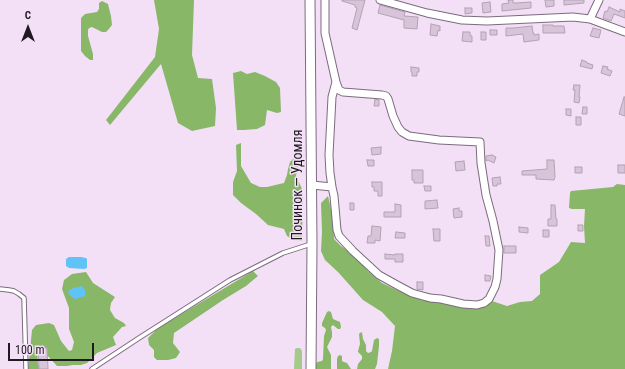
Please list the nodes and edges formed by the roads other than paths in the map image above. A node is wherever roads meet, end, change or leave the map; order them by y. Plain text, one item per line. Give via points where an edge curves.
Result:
1 (310, 0) edge
2 (326, 0) edge
3 (380, 0) edge
4 (599, 0) edge
5 (590, 19) junction
6 (625, 32) edge
7 (336, 82) junction
8 (312, 185) junction
9 (332, 187) junction
10 (312, 244) junction
11 (0, 289) edge
12 (26, 369) edge
13 (92, 369) edge
14 (311, 369) edge

1 - 8 main road, Починок — Удомля
2 - 7 street via 326,33
3 - 5 street via 469,21 573,17
4 - 5 street
5 - 6 street
7 - 9 street via 332,97 329,155
7 - 9 street via 339,90 343,92 386,96 398,127 409,136 480,142 486,195 499,250 496,283 489,299 477,305 430,298 397,286 379,274 339,236
8 - 9 street
8 - 10 main road, Починок — Удомля
10 - 13 lane via 283,253 230,280
10 - 14 main road, Починок — Удомля
11 - 12 lane via 14,291 24,298

